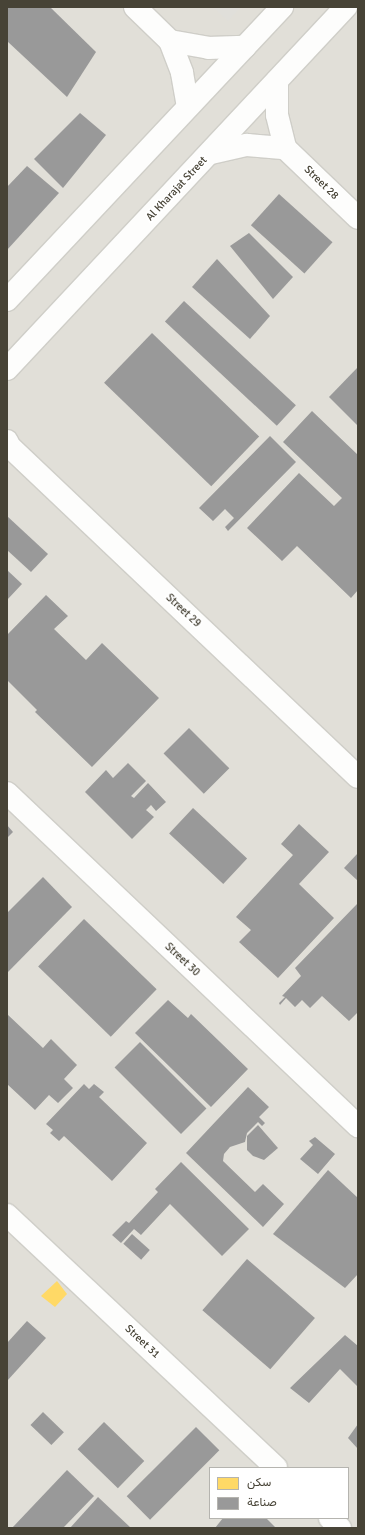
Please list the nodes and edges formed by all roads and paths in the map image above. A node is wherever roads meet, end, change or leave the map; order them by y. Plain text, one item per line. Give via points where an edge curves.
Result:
1 (135, 7) edge
2 (282, 7) edge
3 (346, 7) edge
4 (170, 41) junction
5 (245, 47) junction
6 (277, 81) junction
7 (188, 106) junction
8 (285, 148) junction
9 (211, 153) junction
10 (358, 218) edge
11 (7, 300) edge
12 (7, 369) edge
13 (8, 444) edge
14 (358, 777) edge
15 (7, 794) edge
16 (358, 1126) edge
17 (7, 1215) edge
18 (275, 1467) edge
19 (331, 1519) edge
20 (340, 1528) edge

1 - 4 street
2 - 5 street
3 - 6 street, Al Kharajat Street
4 - 5 street via 208,48
4 - 7 street via 182,73
5 - 7 street
6 - 8 street via 277,115
6 - 9 street, Al Kharajat Street
7 - 11 street
8 - 9 street via 248,145
8 - 10 street, Street 28
9 - 12 street, Al Kharajat Street
13 - 14 street, Street 29
15 - 16 street, Street 30
17 - 18 street, Street 31
19 - 20 street

